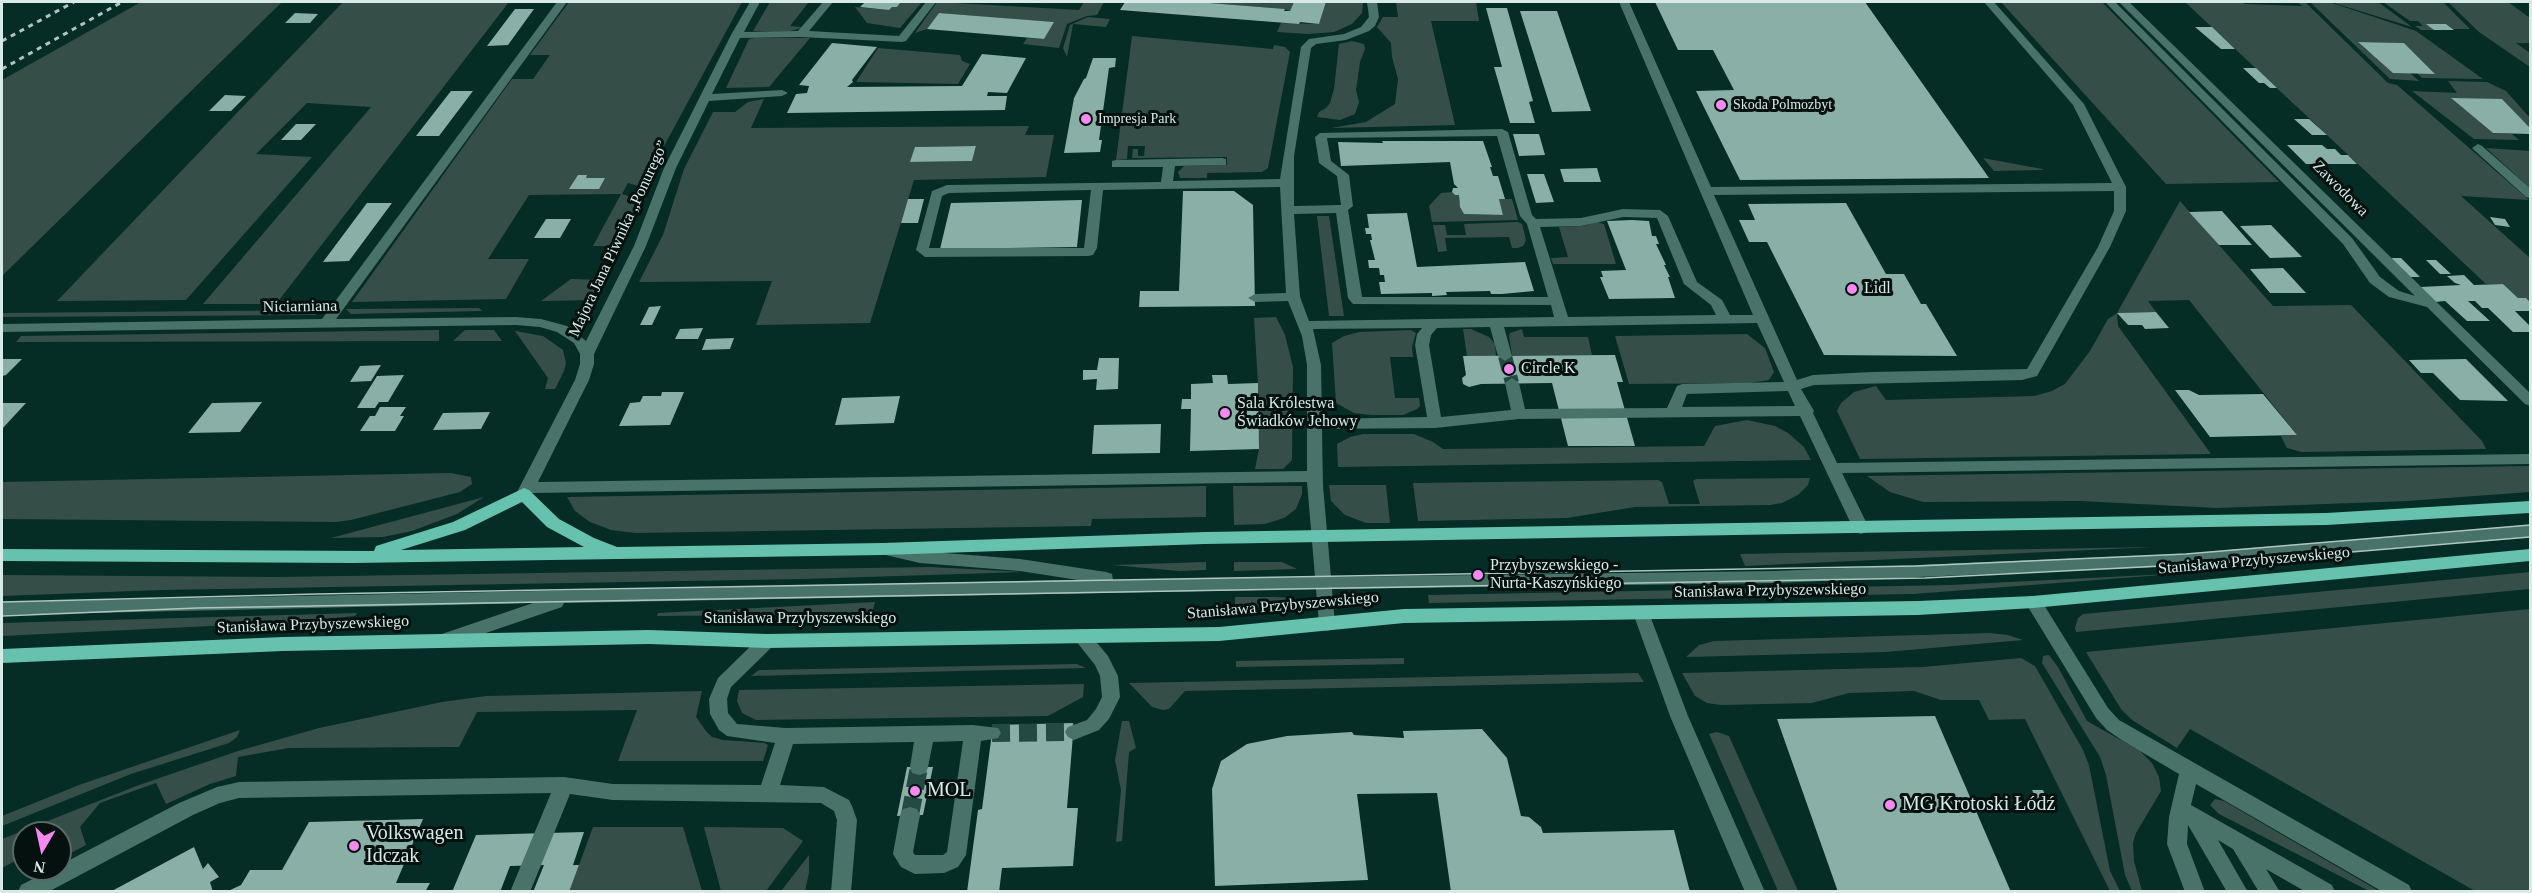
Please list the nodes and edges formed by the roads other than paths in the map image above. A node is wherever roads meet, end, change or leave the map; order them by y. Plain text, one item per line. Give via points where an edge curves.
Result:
1 (562, 2) edge
2 (755, 2) edge
3 (828, 2) edge
4 (931, 2) edge
5 (1372, 2) edge
6 (1624, 2) edge
7 (1989, 2) edge
8 (2110, 2) edge
9 (2124, 2) edge
10 (801, 34) junction
11 (736, 35) junction
12 (782, 93) dead end
13 (705, 98) junction
14 (2478, 148) dead end
15 (1222, 162) dead end
16 (1169, 163) junction
17 (1116, 164) dead end
18 (1286, 183) junction
19 (1097, 186) junction
20 (1167, 186) junction
21 (2121, 187) junction
22 (1706, 191) junction
23 (2530, 194) edge
24 (1342, 209) junction
25 (1287, 210) junction
26 (1533, 223) junction
27 (1293, 297) junction
28 (1255, 298) dead end
29 (1556, 301) junction
30 (2430, 304) junction
31 (1725, 319) junction
32 (1762, 319) junction
33 (1496, 321) junction
34 (1562, 321) junction
35 (1434, 322) junction
36 (326, 323) junction
37 (1305, 324) junction
38 (2, 328) edge
39 (586, 354) junction
40 (1505, 356) tunnel mouth
41 (1512, 383) tunnel mouth
42 (1795, 386) junction
43 (2530, 401) edge
44 (1807, 411) junction
45 (1672, 412) junction
46 (1519, 414) junction
47 (1435, 423) junction
48 (1315, 424) junction
49 (2530, 459) edge
50 (1833, 468) junction
51 (1315, 476) junction
52 (526, 491) junction
53 (2530, 507) edge
54 (1861, 528) junction
55 (2530, 531) edge
56 (1319, 536) junction
57 (883, 549) junction
58 (624, 553) junction
59 (2, 555) edge
60 (2530, 555) edge
61 (353, 557) junction
62 (1323, 583) junction
63 (1156, 584) junction
64 (609, 596) junction
65 (2033, 602) junction
66 (2, 609) edge
67 (1641, 613) junction
68 (1327, 624) junction
69 (1081, 636) junction
70 (442, 641) junction
71 (767, 641) junction
72 (2, 656) edge
73 (1074, 732) tunnel mouth
74 (925, 734) junction
75 (786, 736) junction
76 (919, 767) tunnel mouth
77 (2190, 769) junction
78 (564, 784) junction
79 (768, 793) junction
80 (2187, 812) junction
81 (910, 815) tunnel mouth
82 (2239, 842) junction
83 (2290, 870) junction
84 (28, 891) edge
85 (520, 891) edge
86 (841, 891) edge
87 (1755, 891) edge
88 (2195, 891) edge
89 (2238, 891) edge
90 (2270, 891) edge
91 (2304, 891) edge
92 (2325, 891) edge
93 (2402, 891) edge

1 - 36 street
2 - 11 street, Majora Jana Piwnika „Ponurego”
3 - 10 street
4 - 10 street via 902,39 869,42
5 - 18 street via 1374,17 1365,29 1346,37 1313,41 1306,47
6 - 22 street
7 - 21 street via 2078,104
8 - 30 street via 2348,241 2375,280 2394,294
9 - 30 street, Zawodowa
10 - 11 street
11 - 13 street, Majora Jana Piwnika „Ponurego”
12 - 13 street
13 - 39 street, Majora Jana Piwnika „Ponurego”
14 - 23 street
15 - 16 street
16 - 17 street
16 - 20 street
18 - 20 street
18 - 25 street
19 - 19 street via 947,189 936,194 922,250 930,254 1088,252
19 - 20 street
21 - 22 street
21 - 42 street via 2120,211 2104,247 2032,373 1825,379
22 - 32 street
24 - 25 street
24 - 26 street via 1347,206 1343,175 1325,163 1324,135 1497,131 1503,135 1526,216
24 - 29 street via 1358,301
25 - 27 street
26 - 29 street
26 - 31 street via 1656,213 1662,216 1691,284 1717,303
27 - 28 street
27 - 37 street
29 - 34 street
30 - 43 street, Zawodowa
31 - 32 street
31 - 34 street
32 - 42 street
33 - 34 street
33 - 35 street
33 - 40 street
35 - 37 street
35 - 47 street via 1424,334 1422,345
36 - 38 street, Niciarniana
36 - 39 street, Niciarniana via 541,323 562,329 579,340
37 - 48 street via 1314,365
39 - 52 street, Majora Jana Piwnika „Ponurego” via 582,380
41 - 46 street
42 - 44 street
42 - 45 street via 1682,389
44 - 45 street
44 - 50 street
45 - 46 street
46 - 47 street
47 - 48 street
48 - 51 street
49 - 50 street
50 - 54 street
51 - 52 street
51 - 56 street
52 - 58 main road via 553,523 589,543
52 - 61 main road via 459,526
53 - 54 main road via 2326,519
54 - 56 main road
55 - 62 street via 2259,554 2002,569 1774,577
56 - 57 main road
56 - 62 street
57 - 58 main road
57 - 63 street via 920,557 1020,565
58 - 61 main road
59 - 61 main road
60 - 65 main road, Stanisława Przybyszewskiego
62 - 63 street
62 - 68 street
63 - 64 street
64 - 66 street
64 - 70 street via 555,602
65 - 67 main road, Stanisława Przybyszewskiego
65 - 77 street via 2113,725
67 - 68 main road, Stanisława Przybyszewskiego via 1404,616
67 - 87 street via 1684,729
68 - 69 main road, Stanisława Przybyszewskiego via 1227,633
69 - 71 main road, Stanisława Przybyszewskiego
69 - 73 street via 1102,661 1109,676 1111,697 1099,718
70 - 71 main road, Stanisława Przybyszewskiego via 650,637
70 - 72 main road, Stanisława Przybyszewskiego
71 - 75 street via 724,683 718,699 719,714 733,731
74 - 75 street
74 - 76 street
74 - 81 street via 983,733 956,855 944,864 908,861 903,854
75 - 79 street
77 - 80 street
77 - 93 street
78 - 79 street via 613,792
78 - 84 street via 239,790 186,809
78 - 85 street
79 - 86 street via 824,795 842,806 847,820
80 - 82 street
80 - 88 street via 2177,844
80 - 89 street
82 - 83 street
82 - 90 street
83 - 91 street
83 - 92 street

